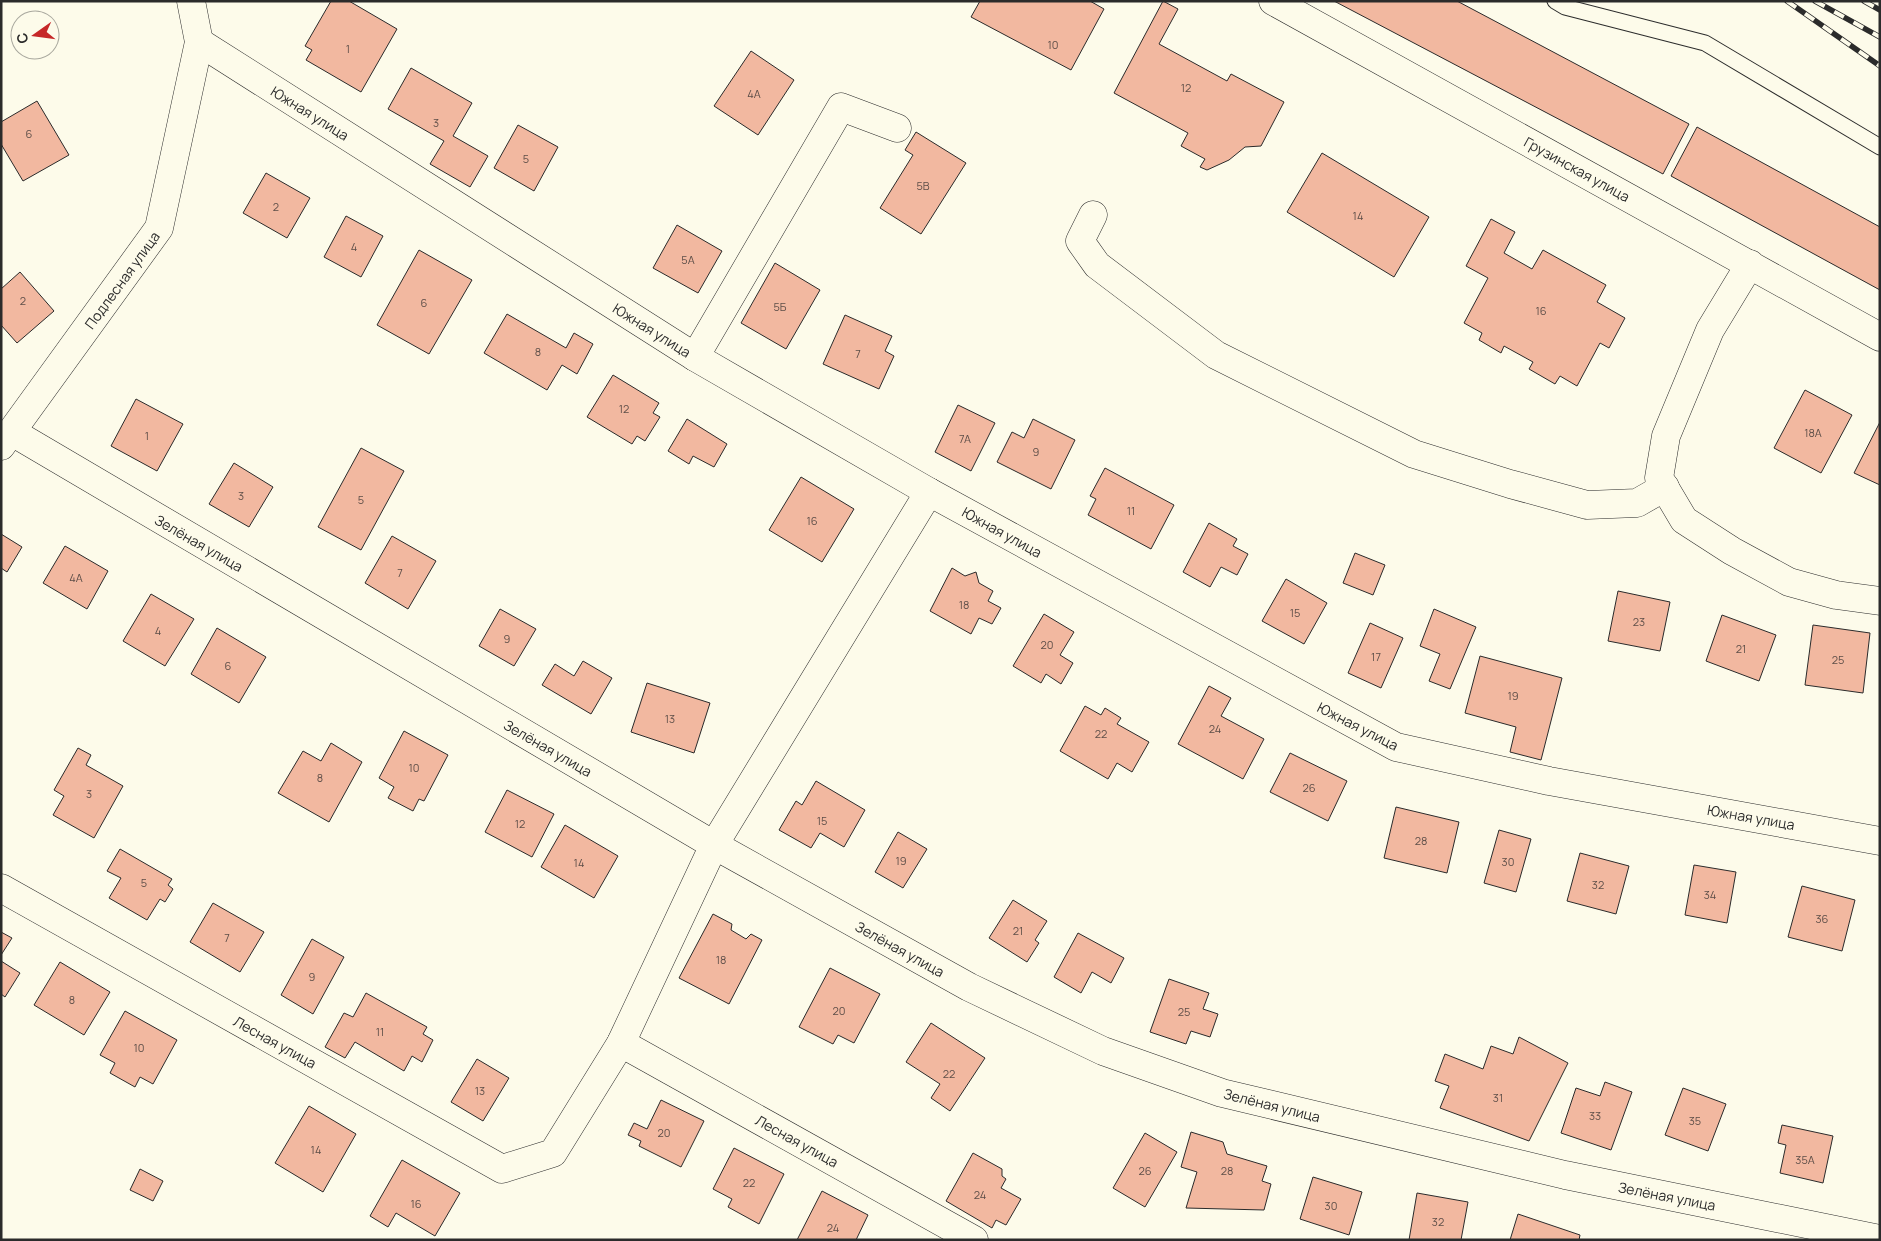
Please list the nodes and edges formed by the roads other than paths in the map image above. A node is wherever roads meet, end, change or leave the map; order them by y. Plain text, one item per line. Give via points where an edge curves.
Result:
1 (191, 1) edge
2 (1273, 1) edge
3 (1555, 1) edge
4 (199, 42) junction
5 (897, 128) dead end
6 (1880, 147) edge
7 (1092, 215) dead end
8 (1750, 264) junction
9 (1880, 337) edge
10 (695, 358) junction
11 (6, 439) edge
12 (1665, 487) junction
13 (929, 492) junction
14 (1880, 601) edge
15 (1880, 841) edge
16 (714, 845) junction
17 (1, 888) edge
18 (621, 1042) junction
19 (1880, 1239) edge
20 (974, 1240) edge

1 - 4 street, Подлесная улица
2 - 8 street, Грузинская улица
3 - 6 lane via 1565,7 1705,43
4 - 10 street, Южная улица
4 - 11 street, Подлесная улица via 159,228
5 - 10 street via 840,107
7 - 12 street via 1080,241 1097,265 1216,356 1414,454 1587,505 1637,503
8 - 9 street, Грузинская улица
8 - 12 street via 1710,330 1666,436 1659,478
10 - 13 street, Южная улица
11 - 16 street, Зелёная улица
12 - 14 street via 1684,520 1732,551 1790,582 1836,595
13 - 15 street, Южная улица via 1396,748 1549,781
13 - 16 street
16 - 18 street
16 - 19 street, Зелёная улица via 969,987 1103,1051 1222,1093 1566,1176
17 - 18 street, Лесная улица via 502,1169 553,1153
18 - 20 street, Лесная улица

